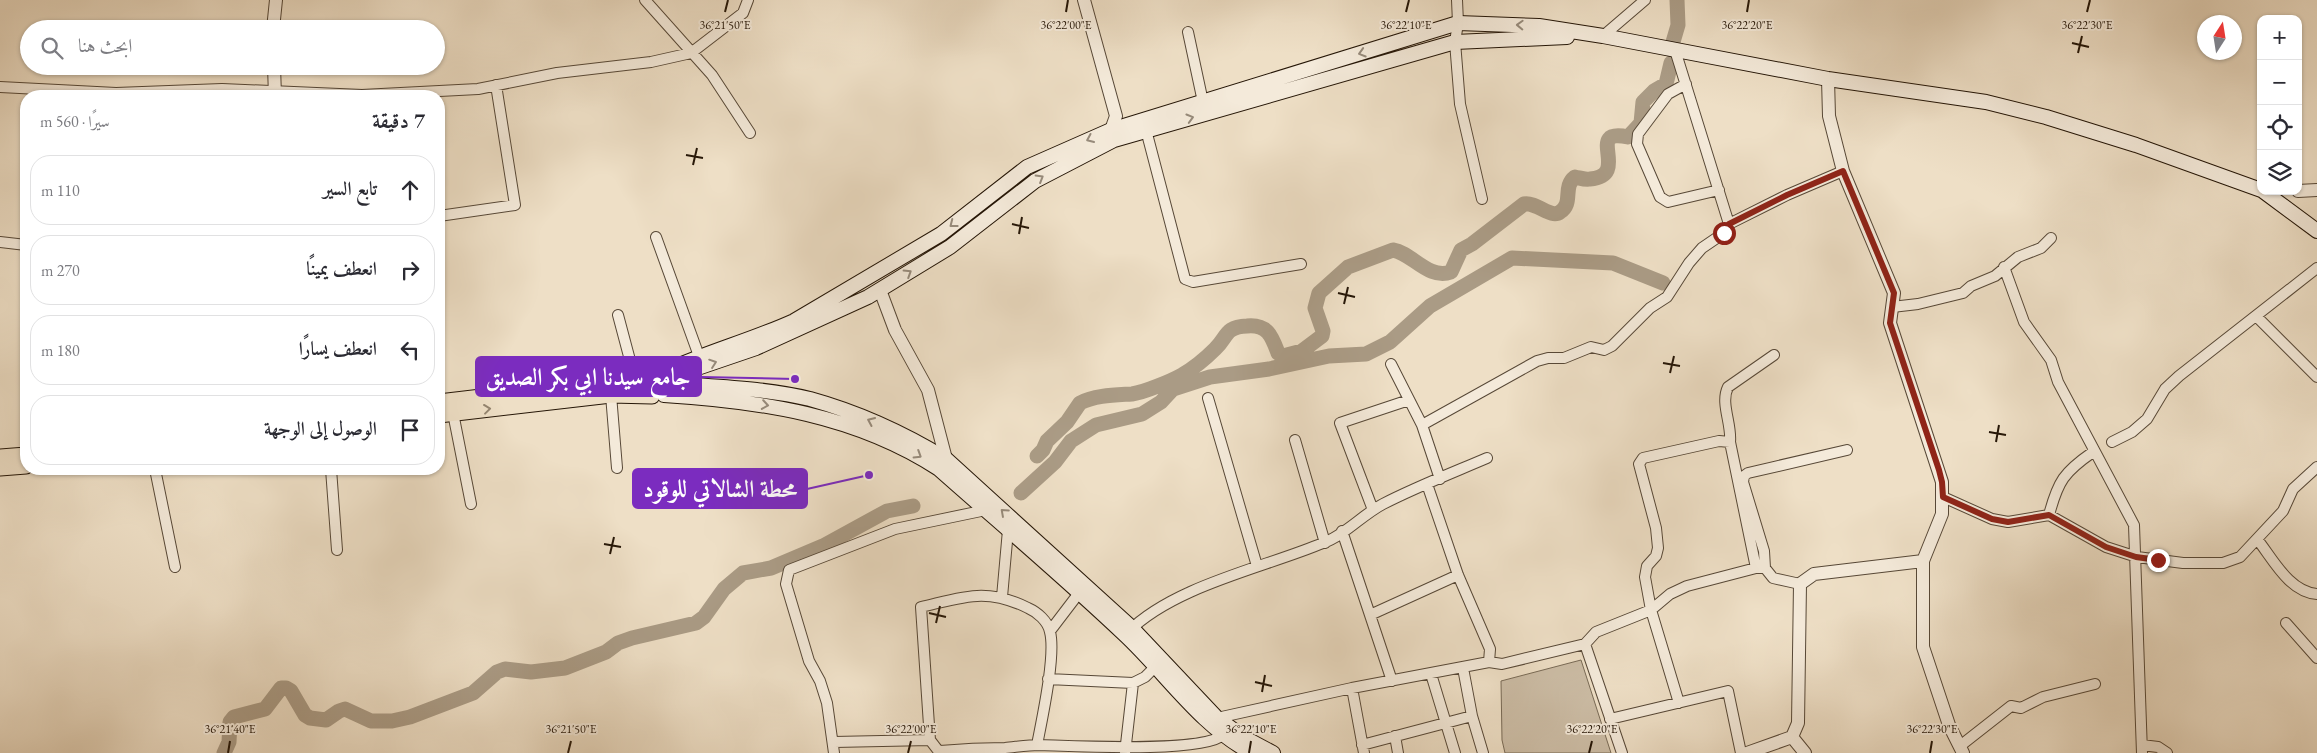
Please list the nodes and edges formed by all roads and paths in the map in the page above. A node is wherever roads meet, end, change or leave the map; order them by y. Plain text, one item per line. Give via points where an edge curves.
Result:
1 (276, 0) edge
2 (645, 0) edge
3 (748, 0) edge
4 (1084, 0) edge
5 (1457, 0) edge
6 (1645, 0) edge
7 (274, 20) edge
8 (1458, 23) junction
9 (1188, 32) dead end
10 (1603, 36) junction
11 (1455, 42) junction
12 (1676, 50) junction
13 (690, 53) junction
14 (274, 75) edge
15 (1828, 80) junction
16 (1686, 84) junction
17 (496, 85) junction
18 (0, 87) edge
19 (44, 90) edge
20 (204, 90) edge
21 (232, 90) edge
22 (274, 90) edge
23 (445, 91) edge
24 (1203, 102) junction
25 (1114, 129) junction
26 (1146, 130) junction
27 (1128, 131) junction
28 (750, 134) dead end
29 (1843, 171) junction
30 (2257, 189) edge
31 (1719, 190) junction
32 (2302, 190) edge
33 (2317, 190) edge
34 (2268, 195) edge
35 (1482, 198) dead end
36 (445, 215) edge
37 (1729, 224) junction
38 (2317, 231) edge
39 (656, 237) dead end
40 (2052, 238) dead end
41 (0, 242) edge
42 (20, 244) edge
43 (1301, 264) dead end
44 (2004, 267) junction
45 (2317, 268) edge
46 (880, 290) junction
47 (1892, 307) junction
48 (618, 315) dead end
49 (2256, 316) junction
50 (1774, 355) dead end
51 (699, 356) junction
52 (1391, 364) dead end
53 (2317, 377) edge
54 (657, 383) junction
55 (611, 395) junction
56 (1208, 398) dead end
57 (1409, 400) junction
58 (445, 401) edge
59 (446, 414) edge
60 (1422, 425) junction
61 (1294, 440) dead end
62 (1730, 442) junction
63 (2112, 442) dead end
64 (1847, 450) dead end
65 (2093, 452) junction
66 (20, 455) edge
67 (0, 457) edge
68 (1487, 458) dead end
69 (946, 459) junction
70 (20, 466) edge
71 (2317, 467) edge
72 (0, 468) edge
73 (617, 468) dead end
74 (156, 475) edge
75 (331, 475) edge
76 (1440, 479) junction
77 (1428, 484) junction
78 (1943, 497) junction
79 (471, 504) dead end
80 (986, 510) junction
81 (1373, 510) junction
82 (2049, 515) junction
83 (1008, 530) junction
84 (1342, 531) junction
85 (2257, 539) junction
86 (1325, 542) junction
87 (337, 550) dead end
88 (2136, 557) junction
89 (1923, 561) junction
90 (1257, 566) junction
91 (175, 567) dead end
92 (1760, 568) junction
93 (1458, 575) junction
94 (1800, 584) junction
95 (1079, 593) junction
96 (2317, 594) edge
97 (1002, 597) junction
98 (1651, 610) junction
99 (1370, 615) junction
100 (2286, 623) dead end
101 (1050, 631) junction
102 (1129, 632) junction
103 (1585, 644) junction
104 (2317, 658) edge
105 (1489, 662) junction
106 (1155, 666) junction
107 (1463, 668) junction
108 (1431, 674) junction
109 (1048, 679) junction
110 (1392, 681) junction
111 (1133, 683) junction
112 (2095, 684) dead end
113 (1352, 688) junction
114 (1679, 703) junction
115 (1472, 716) junction
116 (1610, 719) junction
117 (1215, 722) junction
118 (1447, 722) junction
119 (1223, 735) junction
120 (1395, 736) junction
121 (1792, 738) junction
122 (930, 740) junction
123 (834, 742) junction
124 (1038, 745) junction
125 (1363, 749) edge
126 (2142, 749) edge
127 (1961, 750) edge
128 (1190, 751) edge
129 (940, 752) edge
130 (1125, 752) edge
131 (834, 753) edge
132 (1252, 753) edge
133 (1274, 753) edge
134 (1398, 753) edge
135 (1455, 753) edge
136 (1483, 753) edge
137 (1622, 753) edge
138 (1741, 753) edge
139 (1747, 753) edge
140 (1805, 753) edge
141 (2166, 753) edge

1 - 7 street
2 - 13 street
3 - 13 street via 743,12
4 - 25 street
5 - 8 street
6 - 10 street
10 -> 8 main road via 1539,26
8 - 11 street
8 -> 24 main road
9 - 24 street
10 - 11 main road
10 - 12 main road
26 -> 11 main road
11 - 35 street via 1460,104
12 - 15 main road
12 - 16 street
13 - 17 street via 651,62 557,73
13 - 28 street via 712,75
14 - 22 street
15 - 29 street via 1829,116
15 - 30 main road via 1986,102 2046,117
16 - 31 street
16 - 31 street via 1668,94 1638,134 1637,144 1660,197 1668,202
17 - 23 street
17 - 36 street via 515,205
18 - 19 street
20 - 21 street
24 - 27 main road
25 - 27 main road
46 -> 25 main road via 950,247 1035,181
25 -> 51 main road via 1027,167 941,234 794,321
26 - 27 main road
26 - 43 street via 1185,279 1193,282
29 - 37 street
29 - 47 street via 1894,293
31 - 37 street
32 - 33 street
34 - 38 main road
37 - 60 street via 1724,233 1702,248 1689,263 1667,297 1650,308 1612,346 1604,350 1590,347 1564,358 1537,361
39 - 51 street
40 - 44 street via 2041,248 2018,257
41 - 42 street
44 - 47 street via 1995,276 1963,293
44 - 65 street via 2024,322 2052,360 2058,382
45 - 49 street
54 -> 46 main road via 791,334
46 - 69 street via 895,330 928,390
47 - 78 street via 1890,323 1940,476
48 - 54 street
49 - 53 street
49 - 63 street via 2165,389 2147,419 2132,432
50 - 62 street via 1728,387 1725,394
51 - 54 main road
52 - 57 street
54 - 55 main road
54 - 58 main road
69 -> 54 main road via 910,438 810,399 777,393
54 -> 80 main road via 792,409 845,423 912,451 939,468
59 -> 55 main road
55 - 73 street
56 - 90 street
57 - 60 street
57 - 81 street via 1340,423
59 - 79 street
60 - 76 street
61 - 86 street
62 - 92 street
62 - 98 street via 1720,441 1643,458 1639,464 1658,548 1645,577
64 - 92 street via 1744,476 1743,482 1764,551
65 - 82 street via 2073,466 2057,486
65 - 88 street via 2134,525
66 - 67 main road
68 - 76 street
102 -> 69 main road
70 - 72 main road
71 - 85 street via 2293,489 2283,511
74 - 91 street
75 - 87 street
76 - 77 street
77 - 81 street
77 - 93 street
78 - 82 street via 1992,519 2008,522
78 - 89 street via 1942,514
80 - 83 main road
80 - 123 street via 895,529 788,570 786,584 806,652 827,703
81 - 84 street
82 - 88 street via 2106,547
83 - 95 main road
83 - 97 street
84 - 86 street
84 - 99 street
85 - 88 street via 2240,557 2223,563 2183,563
85 - 96 street via 2294,586 2308,594
86 - 90 street
88 - 126 street
89 - 94 street via 1814,574
89 - 127 street via 1923,647 1949,725
90 - 102 street via 1175,600
92 - 94 street via 1773,578
92 - 98 street via 1687,586 1670,594
93 - 99 street
93 - 105 street via 1490,649
94 - 121 street via 1798,723
95 - 101 street
95 - 102 main road
97 - 101 street via 1032,610
97 - 122 street via 975,594 921,607
98 - 103 street via 1596,632
98 - 114 street
99 - 110 street
100 - 104 street
101 - 109 street
102 - 106 main road
102 - 117 main road
103 - 105 street via 1502,664
103 - 116 street
105 - 107 street
106 - 111 street via 1145,677
106 - 117 main road
107 - 108 street
107 - 115 street
108 - 110 street
108 - 118 street
109 - 111 street
109 - 124 street
110 - 113 street
111 - 130 street
112 - 127 street via 2043,696 2021,708 2011,706
113 - 117 street
113 - 125 street
114 - 116 street
114 - 138 street via 1728,691
115 - 118 street
115 - 136 street
116 - 137 street
117 - 119 main road
117 - 133 main road
118 - 120 street
118 - 135 street
119 - 128 street via 1219,741
119 - 132 main road
120 - 125 street
120 - 134 street
121 - 139 street
121 - 140 street
122 - 123 street
122 - 129 street
123 - 131 street
124 - 129 street
124 - 130 street
126 - 141 street via 2158,747
128 - 130 street

